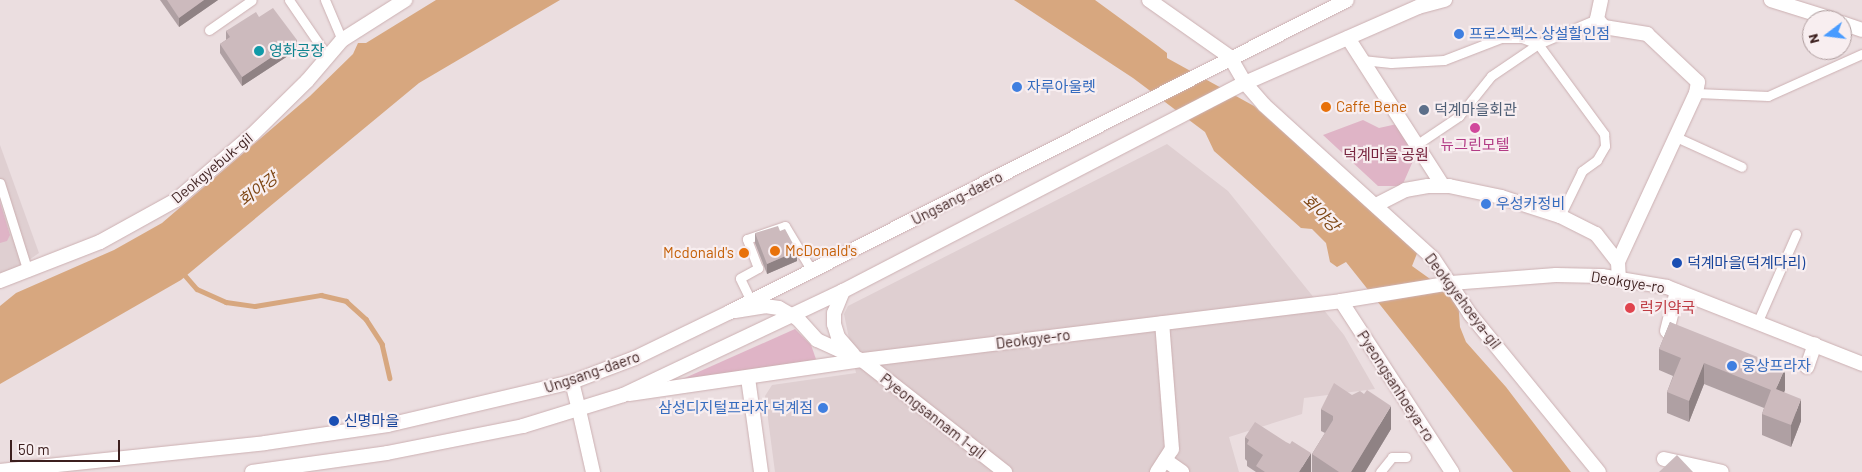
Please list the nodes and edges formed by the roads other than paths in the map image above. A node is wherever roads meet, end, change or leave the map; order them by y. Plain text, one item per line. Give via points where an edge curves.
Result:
1 (252, 0) edge
2 (289, 0) edge
3 (326, 0) edge
4 (405, 0) edge
5 (1148, 0) edge
6 (1347, 0) edge
7 (1445, 0) edge
8 (1601, 0) edge
9 (1771, 0) edge
10 (1803, 10) edge
11 (1597, 19) junction
12 (209, 30) dead end
13 (1348, 38) junction
14 (342, 40) junction
15 (1538, 44) junction
16 (1862, 54) edge
17 (328, 57) junction
18 (1230, 57) junction
19 (1362, 60) junction
20 (1240, 86) junction
21 (1696, 93) junction
22 (1676, 137) junction
23 (1416, 145) junction
24 (1742, 168) dead end
25 (0, 183) edge
26 (1443, 186) junction
27 (1376, 205) junction
28 (1560, 216) junction
29 (1796, 234) dead end
30 (1618, 262) junction
31 (812, 271) junction
32 (28, 272) junction
33 (1619, 279) junction
34 (0, 281) edge
35 (1445, 284) junction
36 (843, 291) junction
37 (1677, 291) junction
38 (1346, 300) junction
39 (751, 302) junction
40 (730, 312) junction
41 (794, 316) junction
42 (1758, 321) junction
43 (1162, 322) junction
44 (1667, 330) edge
45 (1815, 344) junction
46 (862, 360) junction
47 (1862, 364) edge
48 (1807, 366) dead end
49 (748, 378) junction
50 (572, 382) junction
51 (623, 395) junction
52 (579, 410) junction
53 (1406, 457) dead end
54 (1664, 459) dead end
55 (1166, 460) junction
56 (0, 472) edge
57 (252, 472) edge
58 (593, 472) edge
59 (761, 472) edge
60 (1005, 472) edge
61 (1157, 472) edge
62 (1182, 472) edge
63 (1380, 472) edge
64 (1452, 472) edge
65 (1599, 472) edge
66 (1722, 472) edge

1 - 12 lane
2 - 17 lane
3 - 14 lane
4 - 14 street, Deokgyebuk-gil
5 - 18 street
6 - 18 street
7 - 13 street via 1418,7
8 - 11 street
9 - 10 street
11 - 15 lane
11 - 21 street via 1604,27 1647,34 1698,82
13 - 19 street
13 - 20 street
14 - 17 street, Deokgyebuk-gil
15 - 19 lane via 1522,38 1501,38 1444,60 1391,63
15 - 23 lane via 1491,76 1459,116
15 - 28 lane via 1604,134 1605,146 1597,160 1582,171
16 - 21 lane via 1768,96
17 - 32 street, Deokgyebuk-gil via 253,134 198,184 126,229
18 - 20 street, Deokgyehoeya-gil
18 - 31 street, Ungsang-daero
19 - 23 street
20 - 27 street, Deokgyehoeya-gil
20 - 36 street
21 - 22 street
22 - 24 lane
22 - 30 street
23 - 26 street
25 - 32 lane
26 - 27 street via 1406,190
26 - 28 street via 1501,197
27 - 35 street, Deokgyehoeya-gil via 1433,258
28 - 30 street via 1596,234
29 - 42 lane
30 - 33 street
31 - 39 street, Ungsang-daero
31 - 39 lane via 785,226 747,239 758,268 740,278
32 - 34 street, Deokgyebuk-gil
33 - 35 street, Deokgye-ro via 1556,275
33 - 37 street, Deokgye-ro
35 - 38 street, Deokgye-ro
35 - 65 street, Deokgyehoeya-gil
36 - 41 street
36 - 46 street via 834,313 834,324 846,348
37 - 42 street, Deokgye-ro
37 - 44 street
38 - 43 street, Deokgye-ro
38 - 64 street, Pyeongsanhoeya-ro
39 - 40 street, Ungsang-daero
40 - 41 street via 774,307
40 - 50 street, Ungsang-daero via 635,358
41 - 46 street via 817,340
41 - 51 street
42 - 45 street, Deokgye-ro
43 - 46 street, Deokgye-ro
43 - 55 street via 1172,449
45 - 47 street, Deokgye-ro
45 - 48 street
46 - 49 street, Deokgye-ro
46 - 60 street, Pyeongsannam 1-gil
49 - 51 street, Deokgye-ro
49 - 59 street
50 - 52 street
50 - 56 street, Ungsang-daero via 388,426 265,444
51 - 52 street, Ungsang-daero
52 - 57 street, Ungsang-daero via 523,426 387,453
52 - 58 street
53 - 63 lane via 1392,457
54 - 66 street
55 - 61 street
55 - 62 street

